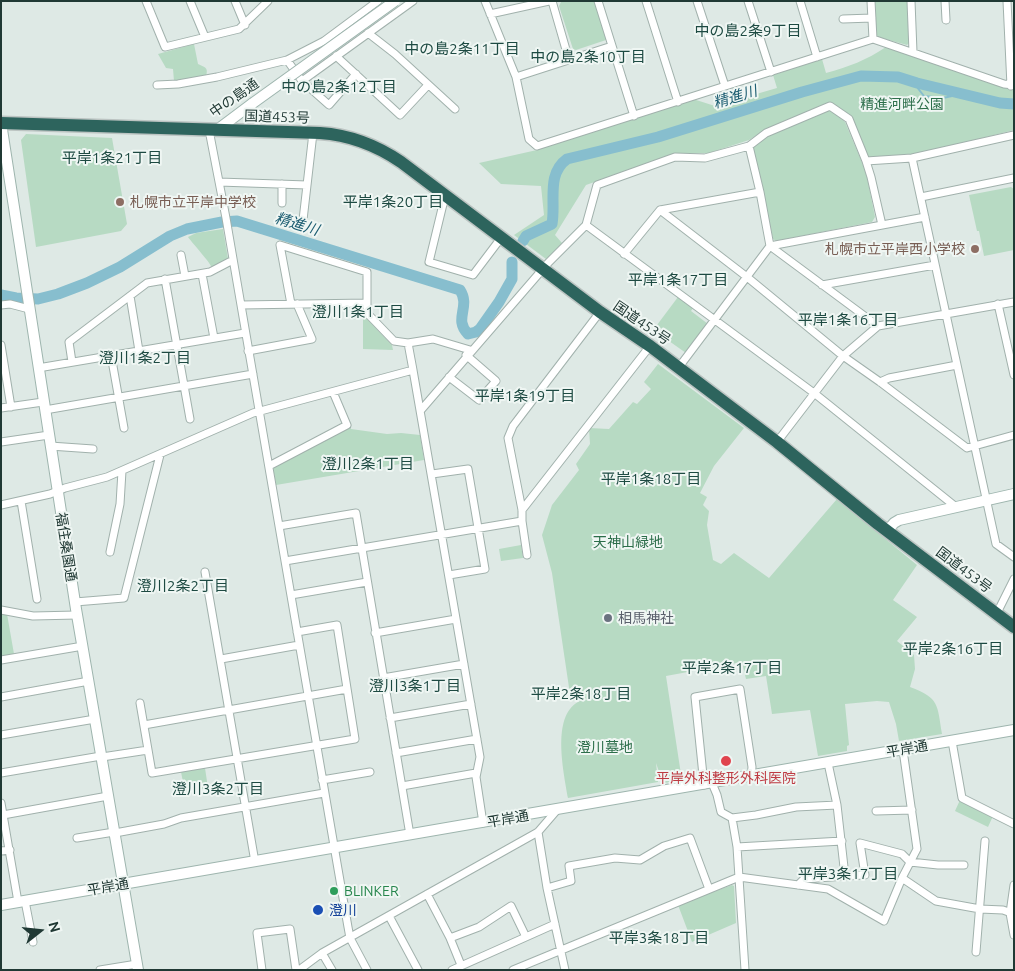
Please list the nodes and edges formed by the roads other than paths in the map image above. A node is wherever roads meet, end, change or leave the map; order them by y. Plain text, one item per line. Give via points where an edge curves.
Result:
1 (146, 1) edge
2 (190, 1) edge
3 (235, 1) edge
4 (268, 1) edge
5 (378, 1) edge
6 (395, 1) edge
7 (413, 1) edge
8 (485, 1) edge
9 (550, 1) edge
10 (598, 1) edge
11 (646, 1) edge
12 (697, 1) edge
13 (748, 1) edge
14 (800, 1) edge
15 (871, 1) edge
16 (911, 1) edge
17 (946, 1) edge
18 (1007, 1) edge
19 (490, 14) junction
20 (872, 18) junction
21 (843, 19) dead end
22 (946, 20) dead end
23 (245, 25) junction
24 (368, 34) junction
25 (205, 37) junction
26 (873, 39) junction
27 (612, 46) junction
28 (913, 52) junction
29 (336, 56) junction
30 (817, 57) junction
31 (287, 60) junction
32 (569, 60) junction
33 (771, 72) junction
34 (356, 74) junction
35 (516, 77) junction
36 (302, 81) junction
37 (428, 84) junction
38 (157, 85) dead end
39 (725, 86) junction
40 (1012, 86) edge
41 (678, 102) junction
42 (455, 109) dead end
43 (634, 116) junction
44 (1, 123) edge
45 (213, 130) junction
46 (313, 133) junction
47 (1014, 135) edge
48 (749, 146) junction
49 (912, 158) junction
50 (866, 161) junction
51 (1014, 178) edge
52 (219, 182) junction
53 (282, 184) junction
54 (307, 184) junction
55 (760, 192) junction
56 (445, 196) junction
57 (921, 197) junction
58 (282, 203) dead end
59 (660, 210) junction
60 (925, 217) junction
61 (303, 220) dead end
62 (882, 225) junction
63 (586, 226) junction
64 (501, 238) junction
65 (770, 246) junction
66 (624, 254) junction
67 (182, 255) dead end
68 (233, 260) junction
69 (935, 264) junction
70 (542, 269) junction
71 (202, 274) junction
72 (185, 276) junction
73 (747, 277) junction
74 (165, 279) junction
75 (822, 285) junction
76 (130, 296) junction
77 (28, 302) junction
78 (1014, 302) edge
79 (367, 303) junction
80 (294, 304) junction
81 (998, 304) junction
82 (1, 305) edge
83 (241, 305) junction
84 (600, 312) junction
85 (946, 314) junction
86 (715, 319) junction
87 (878, 326) junction
88 (245, 332) junction
89 (214, 338) junction
90 (408, 343) junction
91 (177, 344) junction
92 (1, 346) edge
93 (650, 346) junction
94 (140, 351) junction
95 (248, 351) junction
96 (468, 353) junction
97 (111, 355) junction
98 (843, 356) junction
99 (72, 362) junction
100 (958, 366) junction
101 (679, 367) junction
102 (38, 368) junction
103 (413, 370) junction
104 (252, 374) junction
105 (1014, 375) edge
106 (449, 377) junction
107 (880, 382) junction
108 (184, 386) junction
109 (333, 392) junction
110 (814, 393) junction
111 (118, 397) junction
112 (44, 406) junction
113 (11, 407) junction
114 (1, 408) edge
115 (421, 410) junction
116 (259, 411) junction
117 (190, 419) dead end
118 (124, 428) dead end
119 (49, 435) junction
120 (1014, 435) edge
121 (1, 442) edge
122 (778, 442) junction
123 (974, 445) junction
124 (50, 446) junction
125 (93, 449) dead end
126 (160, 455) junction
127 (268, 466) junction
128 (122, 471) junction
129 (432, 474) junction
130 (58, 491) junction
131 (1014, 494) edge
132 (986, 500) junction
133 (21, 501) junction
134 (1, 506) edge
135 (956, 506) junction
136 (522, 510) junction
137 (522, 521) junction
138 (279, 526) junction
139 (478, 528) junction
140 (888, 531) junction
141 (442, 534) junction
142 (361, 548) junction
143 (110, 552) dead end
144 (527, 555) dead end
145 (1014, 557) edge
146 (285, 561) junction
147 (206, 572) dead end
148 (449, 575) junction
149 (1014, 579) edge
150 (367, 582) junction
151 (291, 595) junction
152 (37, 599) dead end
153 (75, 602) junction
154 (1, 610) edge
155 (997, 614) junction
156 (77, 615) junction
157 (456, 619) junction
158 (1014, 626) edge
159 (297, 632) junction
160 (376, 633) junction
161 (299, 645) junction
162 (83, 646) junction
163 (220, 659) junction
164 (1, 660) edge
165 (464, 664) junction
166 (383, 678) junction
167 (89, 681) junction
168 (347, 689) junction
169 (1, 696) edge
170 (308, 696) junction
171 (140, 703) dead end
172 (471, 704) junction
173 (229, 710) junction
174 (390, 718) junction
175 (95, 719) junction
176 (144, 725) junction
177 (1014, 730) edge
178 (1, 734) edge
179 (477, 739) junction
180 (952, 741) junction
181 (317, 746) junction
182 (148, 750) junction
183 (903, 750) junction
184 (396, 753) junction
185 (101, 756) junction
186 (238, 759) junction
187 (828, 763) junction
188 (370, 772) dead end
189 (1, 773) edge
190 (476, 773) junction
191 (751, 777) junction
192 (322, 780) junction
193 (708, 784) junction
194 (402, 786) junction
195 (324, 793) junction
196 (108, 796) junction
197 (1, 804) edge
198 (837, 805) junction
199 (246, 807) junction
200 (557, 810) junction
201 (912, 810) junction
202 (876, 811) dead end
203 (3, 814) junction
204 (732, 818) junction
205 (483, 823) junction
206 (1014, 824) edge
207 (538, 832) junction
208 (114, 833) junction
209 (410, 835) junction
210 (77, 838) dead end
211 (842, 841) junction
212 (985, 841) dead end
213 (737, 847) junction
214 (334, 848) junction
215 (10, 850) junction
216 (1, 851) edge
217 (255, 862) junction
218 (910, 862) junction
219 (964, 865) dead end
220 (845, 876) junction
221 (739, 877) junction
222 (902, 878) junction
223 (123, 884) junction
224 (798, 885) junction
225 (1014, 885) edge
226 (547, 888) junction
227 (709, 889) junction
228 (426, 894) junction
229 (22, 901) junction
230 (1, 905) edge
231 (980, 909) junction
232 (1012, 914) edge
233 (389, 916) junction
234 (555, 924) junction
235 (1014, 935) edge
236 (526, 937) junction
237 (350, 938) junction
238 (450, 938) junction
239 (32, 942) dead end
240 (561, 950) junction
241 (976, 952) dead end
242 (322, 953) junction
243 (461, 965) junction
244 (137, 967) edge
245 (100, 970) edge
246 (262, 970) edge
247 (298, 970) edge
248 (332, 970) edge
249 (367, 970) edge
250 (418, 970) edge
251 (452, 970) edge
252 (513, 970) edge
253 (565, 970) edge
254 (745, 970) edge

1 - 25 street via 165,47
2 - 25 street
3 - 23 street
4 - 23 street
5 - 31 street via 324,41
6 - 45 street, 中の島通, bridge
7 - 24 street
8 - 19 street
9 - 19 street
9 - 32 street
10 - 27 street
11 - 41 street
12 - 39 street
13 - 33 street
14 - 30 street
15 - 20 street
16 - 28 street
17 - 22 street
18 - 40 street
19 - 35 street
20 - 21 street
20 - 26 street
23 - 25 street
24 - 29 street
24 - 37 street
26 - 28 street
26 - 30 street
27 - 32 street
27 - 43 street
28 - 40 street
29 - 34 street
29 - 36 street
30 - 33 street
31 - 36 street
31 - 38 street via 217,77
32 - 35 street
33 - 39 street
34 - 36 street via 328,105
34 - 37 street via 400,115
35 - 43 street via 529,140 537,146
37 - 42 street
39 - 41 street
41 - 43 street
44 - 45 highway, 中の島通
44 - 77 street, 福住桑園通
45 - 46 highway, 国道453号
45 - 52 street
46 - 54 street
46 - 56 highway, 国道453号 via 347,137 374,146
47 - 49 street
48 - 50 street via 766,133 830,106 849,119
48 - 55 street
48 - 63 street via 705,158 675,158 596,185
49 - 50 street
49 - 57 street
50 - 62 street
51 - 57 street
52 - 53 street
52 - 68 street
53 - 54 street
53 - 58 street
54 - 61 street
55 - 59 street
55 - 65 street
56 - 64 highway, 国道453号
56 - 64 street via 429,262 473,275
57 - 60 street
59 - 66 street
59 - 73 street
60 - 62 street
60 - 69 street
62 - 65 street
63 - 66 street
63 - 70 street
64 - 70 highway, 国道453号
65 - 73 street
65 - 75 street
66 - 86 street
67 - 72 street
68 - 71 street
68 - 83 street
69 - 75 street
69 - 85 street
70 - 84 highway, 国道453号
70 - 96 street
71 - 72 street
71 - 89 street
72 - 74 street
73 - 86 street
73 - 98 street
74 - 76 street via 147,284
74 - 91 street
75 - 87 street
76 - 94 street
76 - 99 street via 69,342
77 - 82 street
77 - 102 street, 福住桑園通
78 - 81 street
79 - 80 street
79 - 80 street via 367,272 280,245
79 - 90 street via 367,313 394,341
80 - 83 street
80 - 95 street via 312,339
81 - 85 street
81 - 105 street
83 - 88 street
84 - 93 highway, 国道453号
84 - 136 street via 513,426 508,438
85 - 87 street
85 - 100 street
86 - 101 street
86 - 110 street
87 - 98 street
88 - 89 street
88 - 95 street
89 - 91 street
90 - 96 street via 433,339
90 - 103 street
91 - 94 street
91 - 108 street
92 - 113 street
93 - 101 highway, 国道453号
93 - 136 street
94 - 97 street
95 - 104 street
96 - 106 street
96 - 106 street via 496,381 479,400
97 - 99 street
97 - 111 street
98 - 107 street
98 - 110 street
99 - 102 street
100 - 107 street
100 - 123 street
101 - 122 highway, 国道453号
102 - 112 street, 福住桑園通
103 - 109 street
103 - 115 street
104 - 108 street
104 - 116 street
106 - 115 street
107 - 123 street via 967,448
108 - 111 street
108 - 117 street
109 - 116 street
109 - 127 street via 347,424
110 - 122 street
110 - 135 street
111 - 112 street
111 - 118 street
112 - 113 street
112 - 119 street, 福住桑園通
113 - 114 street
115 - 129 street
116 - 126 street
116 - 127 street
119 - 121 street
119 - 124 street, 福住桑園通
120 - 123 street
122 - 140 highway, 国道453号
123 - 132 street
124 - 125 street
124 - 130 street, 福住桑園通
126 - 128 street
126 - 153 street via 124,598
127 - 138 street
128 - 130 street
128 - 143 street via 120,504
129 - 139 street via 468,469
129 - 141 street
130 - 133 street
130 - 153 street, 福住桑園通
131 - 132 street
132 - 135 street
132 - 145 street via 996,544
133 - 134 street
133 - 152 street
135 - 140 street via 899,520
136 - 137 street
137 - 139 street
137 - 144 street
138 - 142 street via 356,513
138 - 146 street
139 - 141 street
139 - 148 street via 485,569
140 - 155 highway, 国道453号
141 - 142 street
141 - 148 street
142 - 146 street
142 - 150 street
146 - 151 street
147 - 163 street
148 - 157 street
149 - 155 street
150 - 151 street
150 - 160 street
151 - 159 street
153 - 156 street, 福住桑園通
154 - 156 street via 27,616
155 - 158 highway, 国道453号
156 - 162 street, 福住桑園通
157 - 160 street
157 - 165 street
159 - 161 street
159 - 168 street via 337,625
160 - 166 street
161 - 163 street
161 - 170 street
162 - 164 street
162 - 167 street, 福住桑園通
163 - 173 street
165 - 166 street
165 - 172 street
166 - 174 street
167 - 169 street
167 - 175 street, 福住桑園通
168 - 170 street
168 - 181 street via 355,739
170 - 173 street
170 - 181 street
171 - 176 street
172 - 174 street
172 - 179 street
173 - 176 street
173 - 186 street
174 - 184 street
175 - 178 street
175 - 185 street, 福住桑園通
176 - 182 street
177 - 180 street, 平岸通
179 - 184 street
179 - 190 street via 480,756
180 - 183 street, 平岸通
180 - 206 street via 962,798
181 - 186 street
181 - 192 street
182 - 185 street
182 - 186 street via 152,773
183 - 187 street, 平岸通
183 - 201 street
184 - 194 street
185 - 189 street
185 - 196 street, 福住桑園通
186 - 199 street
187 - 191 street, 平岸通
187 - 198 street
188 - 192 street
190 - 194 street
190 - 205 street
191 - 193 street, 平岸通
191 - 193 street via 740,689 695,697
192 - 195 street
193 - 200 street, 平岸通
193 - 204 street via 721,812
194 - 209 street
195 - 199 street
195 - 214 street
196 - 203 street
196 - 208 street, 福住桑園通
197 - 203 street
198 - 204 street via 796,806
198 - 211 street
199 - 208 street
199 - 217 street
200 - 205 street, 平岸通
200 - 207 street
201 - 202 street
201 - 218 street via 917,849
203 - 215 street
204 - 213 street
205 - 209 street, 平岸通
207 - 226 street
207 - 228 street
208 - 210 street
208 - 223 street, 福住桑園通
209 - 214 street, 平岸通
211 - 213 street
211 - 220 street
212 - 231 street
213 - 221 street
214 - 217 street, 平岸通
214 - 237 street
215 - 216 street
215 - 229 street
217 - 223 street, 平岸通
218 - 219 street
218 - 220 street via 902,854 860,842 865,875
218 - 222 street
220 - 224 street via 804,879
221 - 224 street
221 - 227 street
221 - 254 street
222 - 224 street via 884,921 828,888
222 - 231 street via 936,901
223 - 229 street, 平岸通
223 - 244 street, 福住桑園通
225 - 232 street
226 - 227 street via 571,881 568,866 615,858 640,860 664,846 690,838
226 - 234 street
227 - 240 street
228 - 233 street
228 - 238 street
229 - 230 street, 平岸通
229 - 239 street
231 - 232 street via 1003,910
231 - 241 street
232 - 235 street
233 - 237 street
233 - 250 street
234 - 236 street
234 - 240 street
236 - 238 street via 511,906 479,927
236 - 243 street
237 - 242 street
237 - 249 street
238 - 243 street
240 - 252 street
240 - 253 street
242 - 247 street
242 - 248 street
243 - 251 street
244 - 245 street
246 - 247 street via 257,933 290,929

